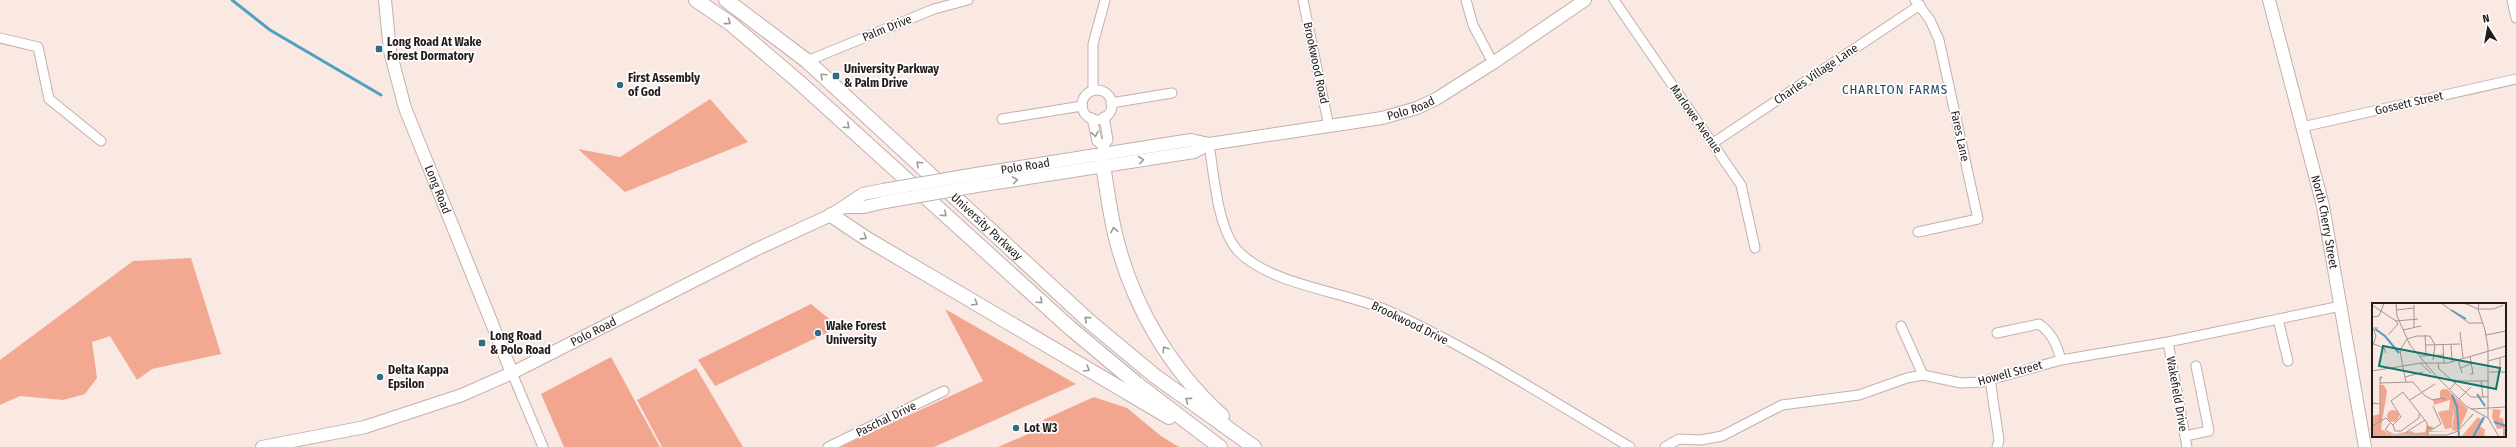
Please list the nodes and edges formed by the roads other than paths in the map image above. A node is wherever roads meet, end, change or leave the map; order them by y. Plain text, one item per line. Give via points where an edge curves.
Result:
1 (385, 0) edge
2 (696, 0) edge
3 (726, 0) edge
4 (968, 0) edge
5 (1105, 0) edge
6 (1303, 0) edge
7 (1466, 0) edge
8 (1585, 0) edge
9 (1614, 0) edge
10 (2269, 0) edge
11 (2512, 0) edge
12 (1917, 2) edge
13 (933, 4) edge
14 (2516, 18) edge
15 (0, 38) edge
16 (807, 61) junction
17 (1493, 63) junction
18 (2516, 80) edge
19 (1093, 90) junction
20 (1172, 93) dead end
21 (1111, 103) junction
22 (1082, 106) junction
23 (1104, 117) junction
24 (1092, 118) junction
25 (1002, 119) dead end
26 (1329, 127) junction
27 (2302, 127) junction
28 (101, 141) dead end
29 (1713, 143) junction
30 (1209, 144) junction
31 (1103, 154) junction
32 (976, 180) junction
33 (846, 207) junction
34 (831, 215) junction
35 (1918, 232) dead end
36 (1755, 248) dead end
37 (2341, 306) junction
38 (2278, 319) junction
39 (1900, 326) dead end
40 (1997, 333) dead end
41 (2168, 342) junction
42 (2061, 360) junction
43 (2288, 362) dead end
44 (2196, 366) dead end
45 (512, 374) junction
46 (1923, 375) junction
47 (1990, 379) junction
48 (944, 391) dead end
49 (2185, 436) junction
50 (262, 447) edge
51 (543, 447) edge
52 (828, 447) edge
53 (1220, 447) edge
54 (1254, 447) edge
55 (1260, 447) edge
56 (1630, 447) edge
57 (1665, 447) edge
58 (1997, 447) edge
59 (2187, 447) edge
60 (2365, 447) edge

1 - 45 main road, Long Road via 387,35 405,108
2 -> 53 main road, University Parkway via 731,24 799,82 1069,327 1136,383
3 - 16 main road, University Parkway
4 - 13 street, Palm Drive
5 - 19 street via 1093,44
6 - 26 street, Brookwood Road
7 - 17 street via 1473,25
8 - 17 main road, Polo Road
9 - 29 street, Marlowe Avenue
10 - 27 main road, North Cherry Street
11 - 14 street
12 - 29 street, Charles Village Lane
12 - 35 street, Fares Lane via 1930,20 1939,40 1978,219
13 - 16 street, Palm Drive
15 - 28 street via 38,47 49,99
54 -> 16 main road, University Parkway via 1155,376 1090,322
17 - 26 main road, Polo Road via 1417,108 1382,118
18 - 27 street, Gossett Street
19 - 21 street via 1105,92
19 - 22 street via 1086,94
20 - 21 street
21 - 23 street via 1109,114
22 - 24 street via 1084,113
22 - 25 street
23 - 24 street via 1098,120
23 - 31 street via 1108,140
24 -> 31 street
26 - 30 main road, Polo Road
27 - 37 main road, North Cherry Street via 2323,206
29 - 36 street, Marlowe Avenue via 1740,185
30 - 31 main road, Polo Road via 1194,152
30 - 56 street, Brookwood Drive via 1226,233 1238,251 1262,270 1392,312 1467,352
32 -> 31 main road, Polo Road
31 - 32 main road, Polo Road via 1085,155
55 -> 31 main road via 1208,404 1158,339 1144,313 1117,243
32 - 33 main road, Polo Road, bridge via 864,207
32 - 33 main road, Polo Road, bridge via 863,194
33 - 34 main road, Polo Road
34 - 45 main road, Polo Road via 750,253
34 -> 53 main road
37 - 38 street, Howell Street
37 - 60 main road, North Cherry Street
38 - 41 street, Howell Street
38 - 43 street
39 - 46 street
40 - 42 street via 2039,324 2056,343
41 - 42 street, Howell Street
41 - 49 street, Wakefield Drive
42 - 47 street, Howell Street
44 - 49 street via 2209,431
45 - 50 main road, Polo Road via 434,406 365,427
45 - 51 street
46 - 47 street, Howell Street via 1960,383
46 - 57 street, Howell Street via 1901,380 1865,394 1782,405 1722,436 1701,440 1679,439
47 - 58 street via 2000,440
48 - 52 street, Paschal Drive
49 - 59 street, Wakefield Drive

